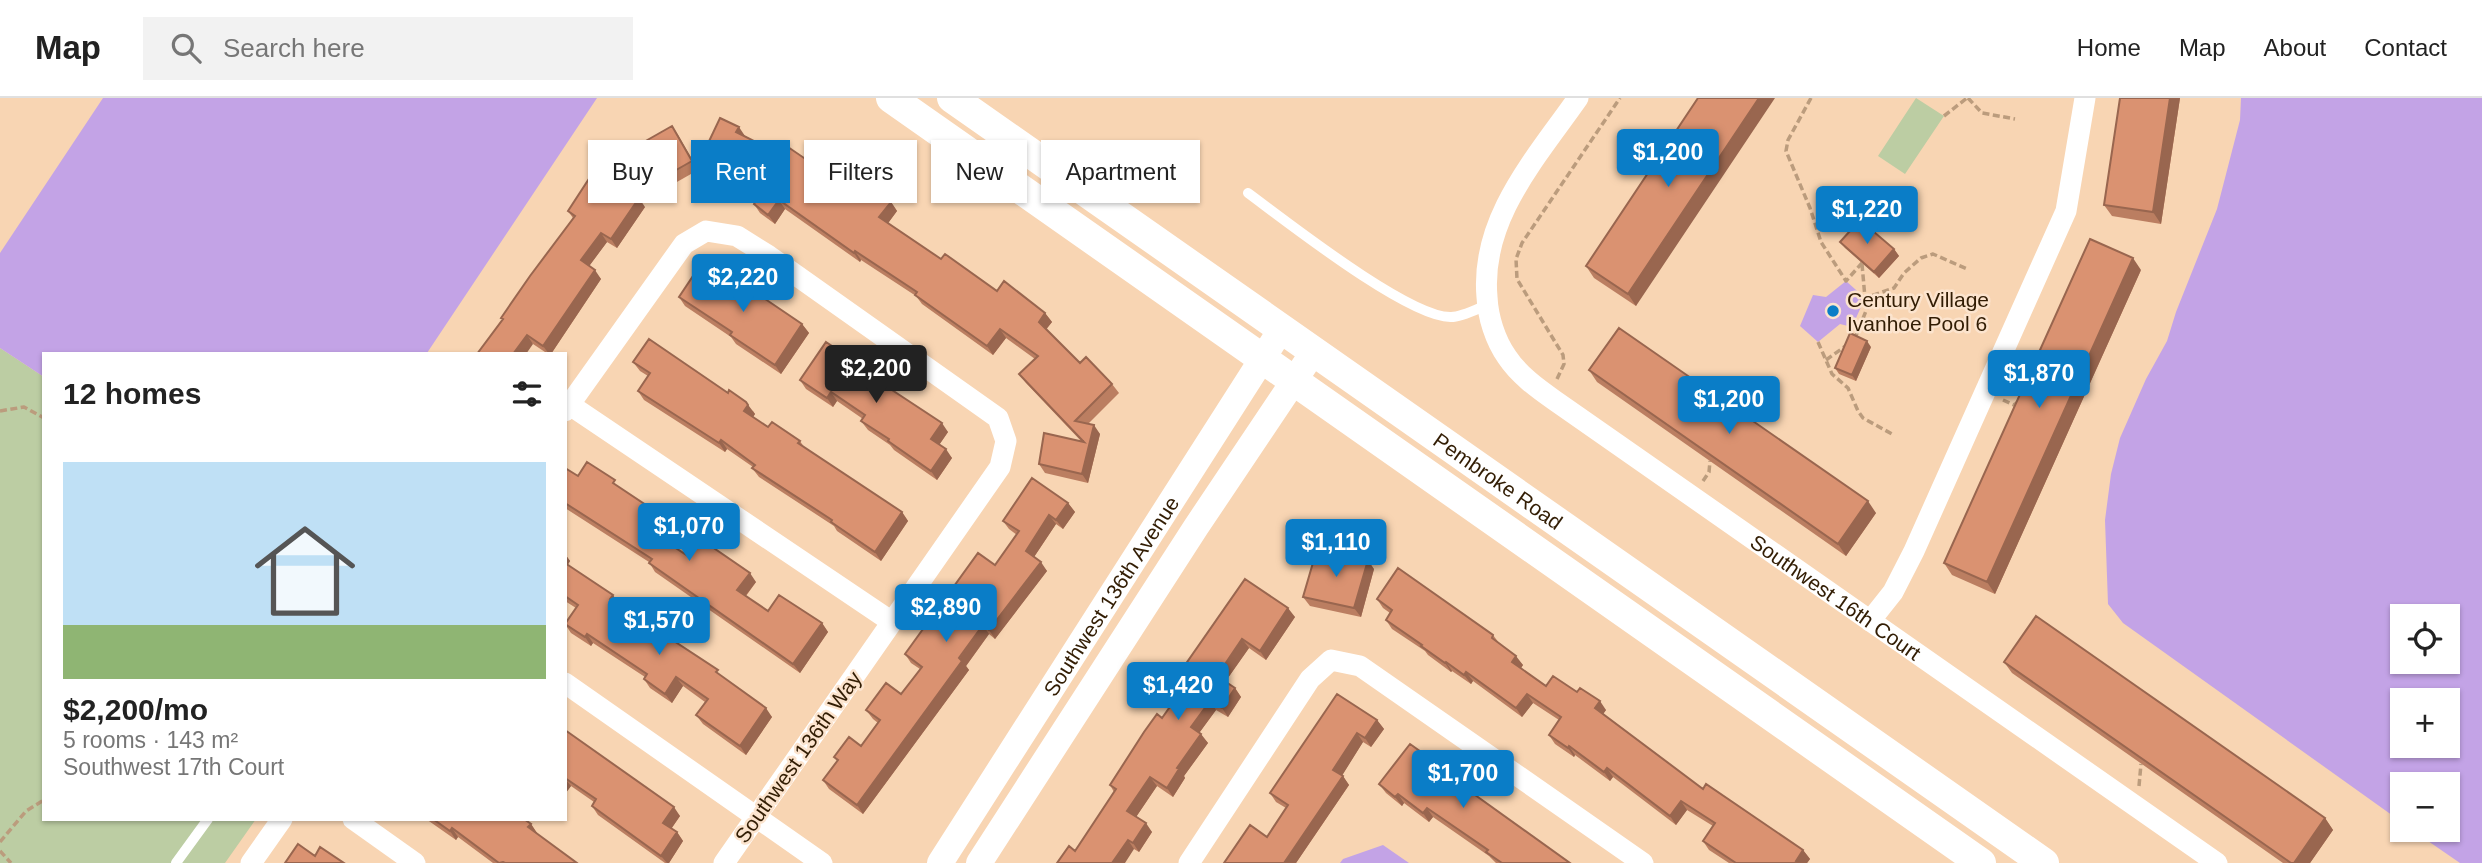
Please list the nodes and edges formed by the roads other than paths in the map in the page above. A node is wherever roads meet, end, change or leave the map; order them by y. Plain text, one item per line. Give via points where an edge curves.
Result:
1 (891, 98) edge
2 (952, 98) edge
3 (1577, 98) edge
4 (2085, 98) edge
5 (1248, 193) dead end
6 (1487, 305) junction
7 (1282, 328) junction
8 (1314, 351) junction
9 (1261, 359) junction
10 (1294, 382) junction
11 (568, 408) edge
12 (1870, 621) junction
13 (892, 622) junction
14 (567, 684) edge
15 (756, 817) junction
16 (207, 821) edge
17 (281, 821) edge
18 (356, 821) edge
19 (176, 863) edge
20 (251, 863) edge
21 (415, 863) edge
22 (724, 863) edge
23 (822, 863) edge
24 (940, 863) edge
25 (978, 863) edge
26 (1189, 863) edge
27 (1643, 863) edge
28 (1981, 863) edge
29 (2044, 863) edge
30 (2217, 863) edge

1 - 9 main road, Pembroke Road
2 - 7 main road, Pembroke Road
3 - 6 street, Southwest 16th Court via 1500,216 1487,259
4 - 12 street via 2067,211 1914,551 1893,592
5 - 6 lane via 1414,307 1451,317
6 - 12 street, Southwest 16th Court via 1506,356 1535,387
7 - 8 main road, Pembroke Road
7 - 9 street, Southwest 136th Avenue
8 - 10 street, Southwest 136th Avenue
8 - 29 main road, Pembroke Road
9 - 10 main road, Pembroke Road
9 - 24 street, Southwest 136th Avenue
10 - 25 street, Southwest 136th Avenue
10 - 28 main road, Pembroke Road
11 - 13 street
11 - 13 street, Southwest 136th Way via 684,244 705,231 737,236 769,256 998,418 1006,441 1000,467
12 - 30 street, Southwest 16th Court
13 - 15 street, Southwest 136th Way
14 - 15 street
15 - 22 street, Southwest 136th Way
15 - 23 street
16 - 19 lane
17 - 20 street
18 - 21 street
26 - 27 street via 1310,679 1331,660 1360,666

